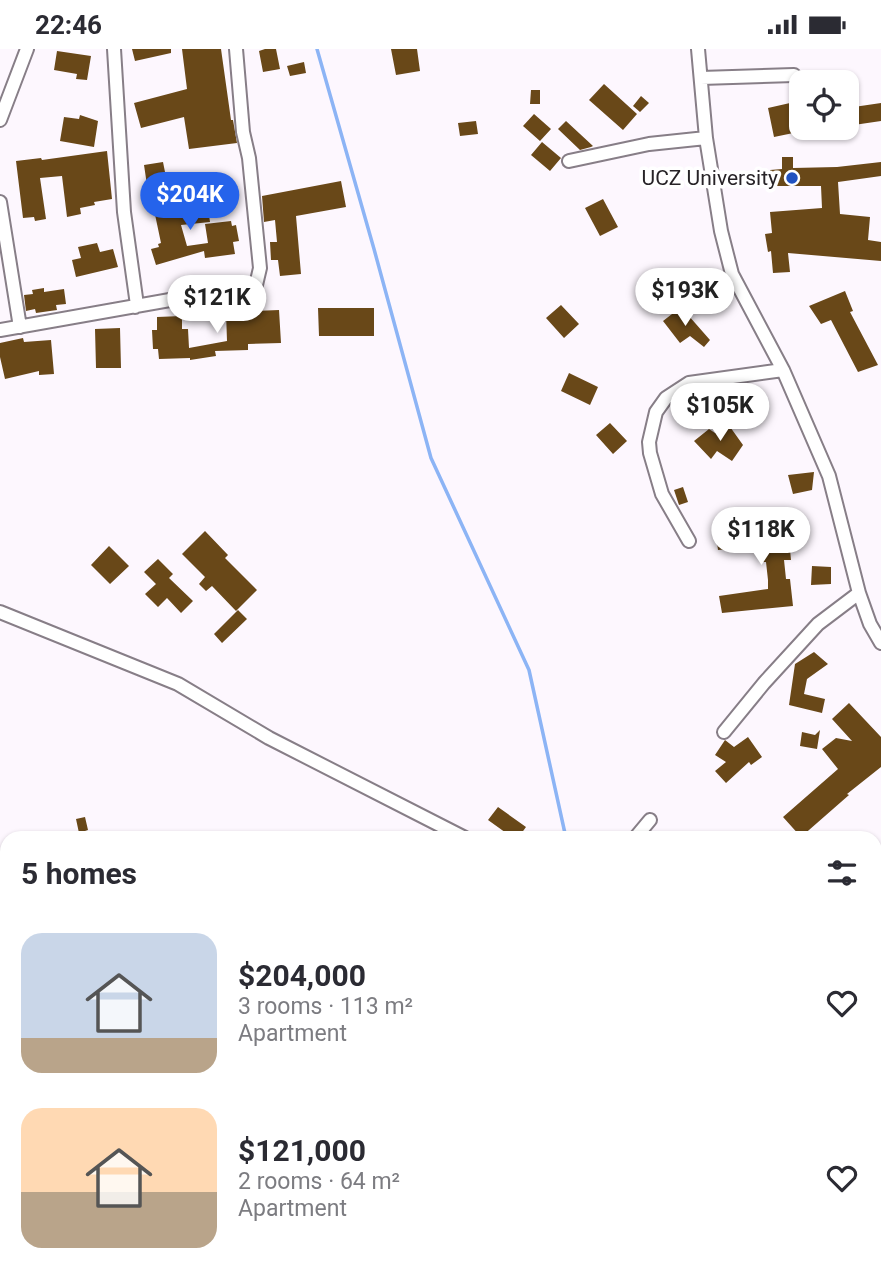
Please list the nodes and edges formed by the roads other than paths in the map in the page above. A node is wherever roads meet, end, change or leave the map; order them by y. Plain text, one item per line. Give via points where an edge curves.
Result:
1 (27, 49) edge
2 (114, 49) edge
3 (236, 49) edge
4 (698, 49) edge
5 (789, 75) edge
6 (701, 78) junction
7 (0, 120) edge
8 (706, 138) junction
9 (569, 161) dead end
10 (0, 202) edge
11 (135, 307) junction
12 (20, 327) junction
13 (0, 330) edge
14 (783, 370) junction
15 (689, 541) dead end
16 (859, 593) junction
17 (0, 612) edge
18 (870, 624) junction
19 (881, 643) edge
20 (881, 655) edge
21 (723, 732) dead end
22 (650, 820) dead end
23 (451, 831) edge
24 (641, 831) edge

1 - 7 street
2 - 11 street
3 - 11 street via 260,268 256,285 251,292 198,295
4 - 6 street
5 - 6 street
6 - 8 street
8 - 9 street via 649,144
8 - 14 street via 732,274
10 - 12 street
11 - 12 street
12 - 13 street
14 - 15 street via 689,383 666,398 656,412 650,453 662,494
14 - 16 street via 829,476
16 - 18 street
16 - 21 street via 818,624
17 - 23 street via 178,684 269,738
18 - 19 street
18 - 20 street
22 - 24 street

